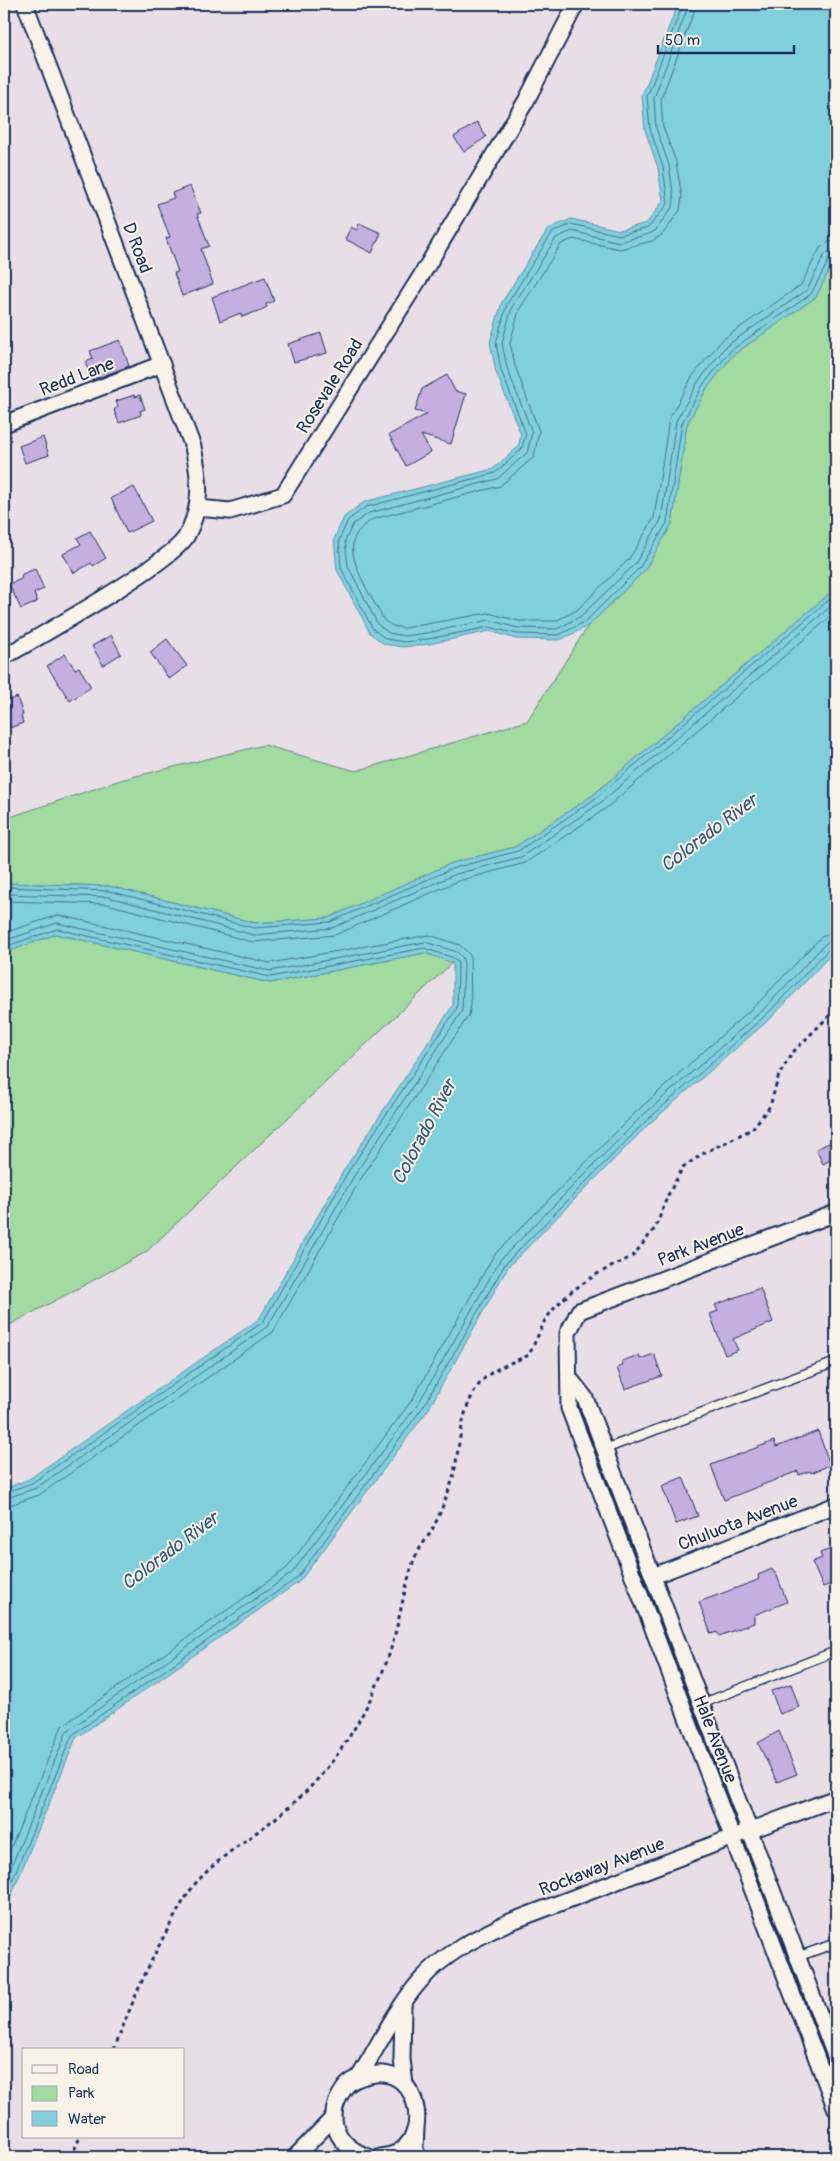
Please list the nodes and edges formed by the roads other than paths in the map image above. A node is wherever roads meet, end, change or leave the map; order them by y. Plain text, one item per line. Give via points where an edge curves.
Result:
1 (25, 4) edge
2 (576, 4) edge
3 (162, 364) junction
4 (4, 424) edge
5 (198, 508) junction
6 (4, 657) edge
7 (836, 1213) edge
8 (579, 1311) joint
9 (836, 1362) edge
10 (570, 1380) junction
11 (605, 1449) junction
12 (836, 1505) edge
13 (653, 1576) junction
14 (836, 1652) edge
15 (701, 1704) junction
16 (836, 1798) edge
17 (749, 1831) junction
18 (732, 1837) junction
19 (836, 1942) edge
20 (797, 1957) junction
21 (403, 2006) junction
22 (836, 2058) edge
23 (359, 2077) junction
24 (405, 2085) junction
25 (836, 2109) edge
26 (334, 2117) junction
27 (416, 2127) junction
28 (357, 2156) edge
29 (295, 2157) edge
30 (380, 2157) edge
31 (418, 2157) edge

1 - 3 street, D Road
2 - 5 street, Rosevale Road via 526,101 431,260 283,495 230,511
3 - 4 street, Redd Lane
3 - 5 street, D Road via 193,447 200,477
5 - 6 street via 186,538 158,563
7 - 8 street, Park Avenue
8 - 10 street, Hale Avenue via 568,1333
9 - 11 lane
10 - 11 street, Hale Avenue via 585,1398
10 - 18 street, Hale Avenue via 570,1408
11 - 13 street, Hale Avenue
12 - 13 street, Chuluota Avenue
13 - 15 street, Hale Avenue
14 - 15 lane
15 - 17 street, Hale Avenue
16 - 17 street, Rockaway Avenue
17 - 18 street, Rockaway Avenue
17 - 20 street, Hale Avenue
18 - 21 street, Rockaway Avenue via 472,1939 421,1980
18 - 25 street, Hale Avenue
19 - 20 lane
20 - 22 street, Hale Avenue
21 - 23 street, Rockaway Avenue
21 - 24 street
23 - 24 street via 375,2073 392,2076
23 - 26 street, Rockaway Avenue via 345,2086 336,2100
24 - 27 street via 418,2112
26 - 28 street via 344,2144
26 - 29 street
27 - 30 street via 410,2141 399,2151
27 - 31 street

